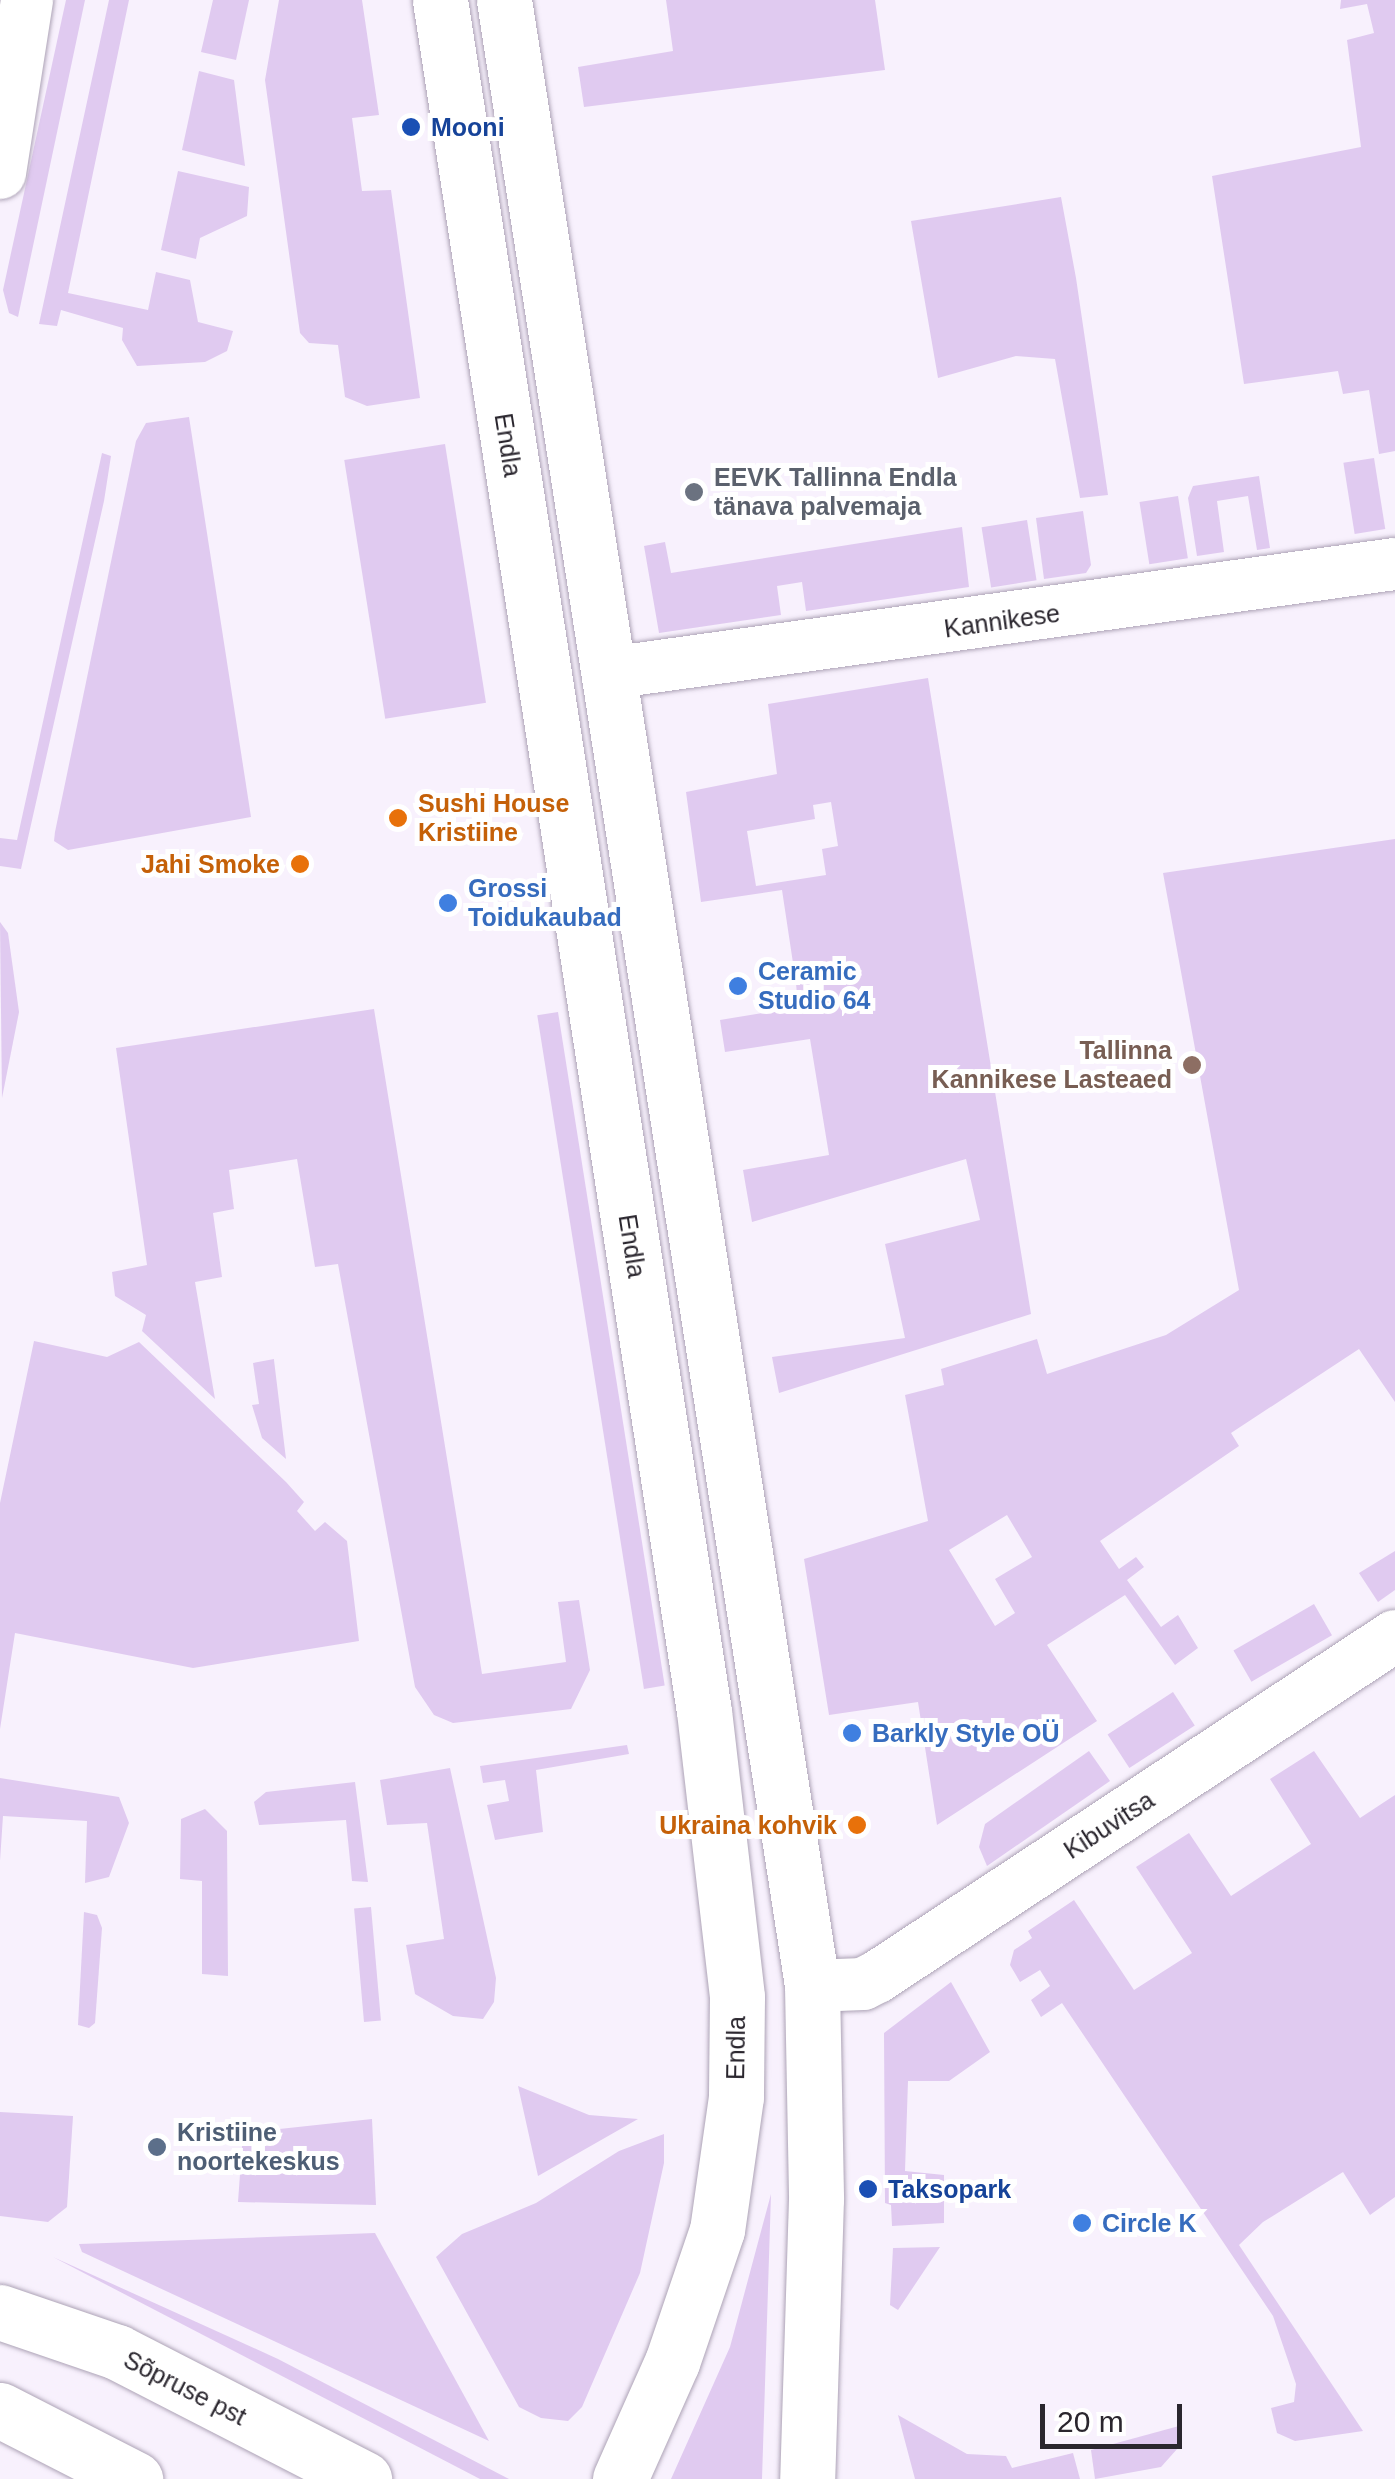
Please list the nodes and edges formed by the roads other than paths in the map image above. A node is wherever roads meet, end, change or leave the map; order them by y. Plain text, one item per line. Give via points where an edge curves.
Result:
1 (440, 0) edge
2 (504, 0) edge
3 (31, 9) edge
4 (0, 173) edge
5 (1395, 564) edge
6 (609, 673) junction
7 (1395, 1636) edge
8 (812, 1986) junction
9 (0, 2312) edge
10 (809, 2398) junction
11 (0, 2410) edge
12 (135, 2479) edge
13 (364, 2479) edge
14 (620, 2479) edge
15 (807, 2479) edge
16 (838, 2479) edge

1 - 14 main road, Endla via 704,1711 737,1997 736,2097 716,2230 672,2362
2 - 6 main road
3 - 4 street
5 - 6 street, Kannikese
6 - 8 main road
7 - 8 street, Kibuvitsa via 878,1977 864,1984
8 - 10 main road via 816,2199
9 - 13 main road, Sõpruse pst via 117,2352
10 - 15 main road
10 - 16 main road
11 - 12 main road

